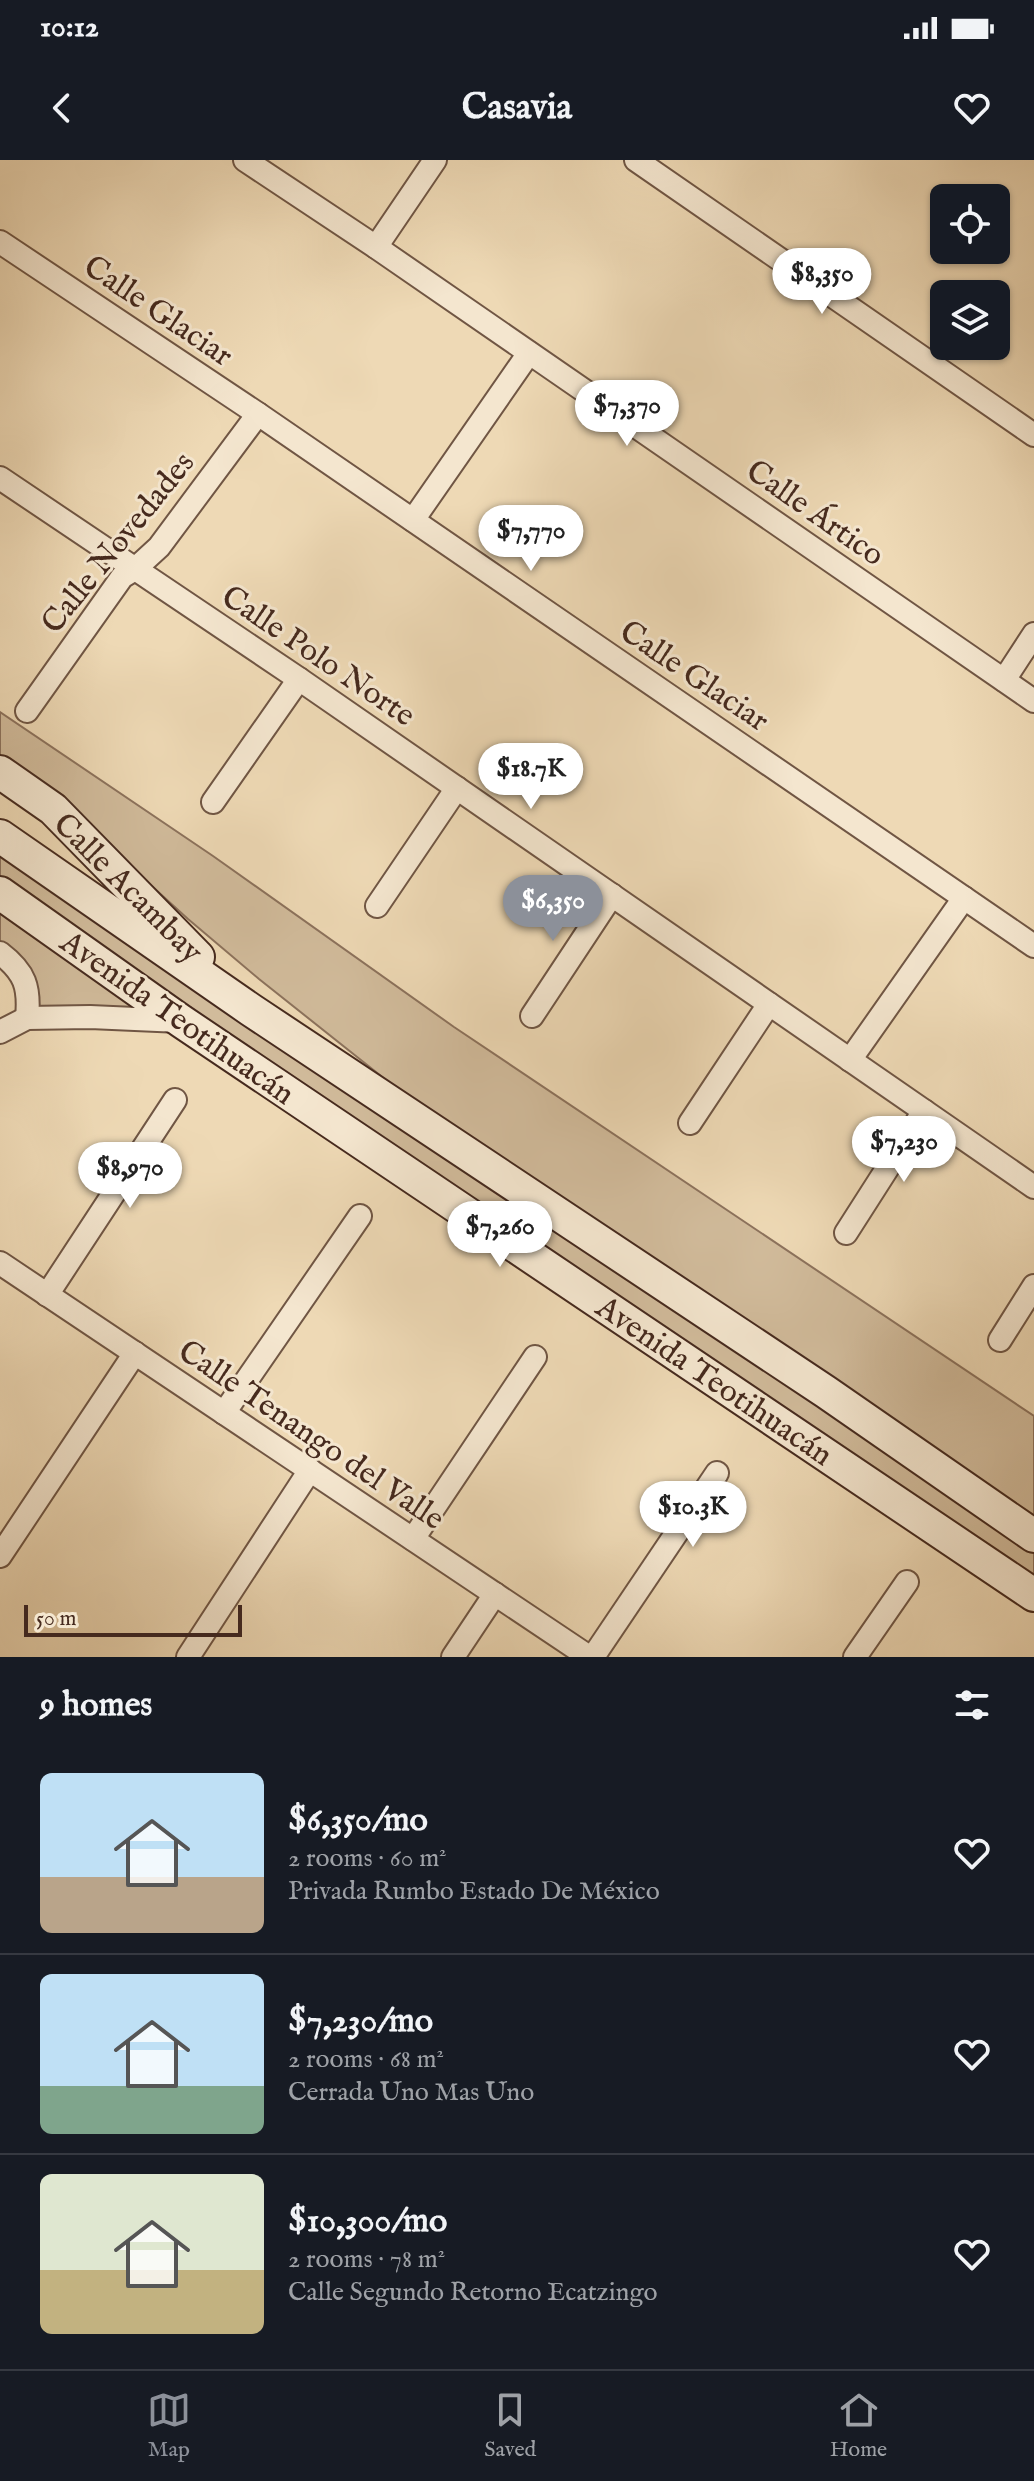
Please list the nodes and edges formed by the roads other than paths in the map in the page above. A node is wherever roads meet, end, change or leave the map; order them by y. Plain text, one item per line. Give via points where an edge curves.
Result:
1 (245, 160) edge
2 (435, 160) edge
3 (636, 160) edge
4 (0, 242) edge
5 (376, 247) junction
6 (529, 353) junction
7 (258, 414) junction
8 (1034, 435) edge
9 (0, 478) edge
10 (413, 520) junction
11 (135, 569) junction
12 (1034, 634) edge
13 (299, 679) junction
14 (1004, 680) junction
15 (1034, 701) edge
16 (27, 711) dead end
17 (0, 772) edge
18 (457, 788) junction
19 (213, 802) dead end
20 (0, 836) edge
21 (0, 893) edge
22 (612, 895) junction
23 (964, 898) junction
24 (377, 906) dead end
25 (1034, 946) edge
26 (0, 953) edge
27 (769, 1004) junction
28 (251, 1010) junction
29 (532, 1016) dead end
30 (27, 1018) junction
31 (181, 1021) junction
32 (0, 1032) edge
33 (850, 1060) junction
34 (175, 1100) dead end
35 (924, 1111) junction
36 (690, 1123) dead end
37 (1034, 1187) edge
38 (360, 1216) dead end
39 (846, 1233) dead end
40 (0, 1263) edge
41 (1034, 1286) edge
42 (47, 1295) junction
43 (1000, 1340) dead end
44 (135, 1353) junction
45 (535, 1357) dead end
46 (224, 1413) junction
47 (310, 1470) junction
48 (717, 1473) dead end
49 (1034, 1536) edge
50 (413, 1539) junction
51 (0, 1556) edge
52 (907, 1582) dead end
53 (495, 1594) junction
54 (1034, 1595) edge
55 (188, 1657) edge
56 (453, 1657) edge
57 (591, 1657) edge
58 (855, 1657) edge

1 - 5 street, Calle Ártico
2 - 5 street
3 - 8 street
4 - 7 street, Calle Glaciar
5 - 6 street, Calle Ártico
6 - 10 street
6 - 14 street, Calle Ártico
7 - 10 street, Calle Glaciar
7 - 11 street, Calle Novedades via 159,547
9 - 11 street, Calle Polo Norte
10 - 23 street, Calle Glaciar
11 - 13 street, Calle Polo Norte
11 - 16 street, Calle Novedades via 122,577
12 - 14 street
13 - 18 street, Calle Polo Norte
13 - 19 street
14 - 15 street, Calle Ártico
17 - 28 main road, Calle Acambay via 53,809
18 - 22 street, Calle Polo Norte
18 - 24 street
20 - 28 main road, Avenida Teotihuacán
21 - 31 main road, Avenida Teotihuacán
22 - 27 street, Calle Polo Norte
22 - 29 street
23 - 25 street, Calle Glaciar
23 - 33 street
26 - 30 street via 18,969 29,992
27 - 33 street, Calle Polo Norte
27 - 36 street
28 - 49 main road, Avenida Teotihuacán
30 - 31 street
30 - 32 street
31 - 54 main road, Avenida Teotihuacán
33 - 35 street, Calle Polo Norte
34 - 42 street
35 - 37 street, Calle Polo Norte
35 - 39 street
38 - 46 street
40 - 42 street, Calle Tenango del Valle
41 - 43 street
42 - 44 street, Calle Tenango del Valle
44 - 46 street, Calle Tenango del Valle
44 - 51 street
45 - 50 street
46 - 47 street, Calle Tenango del Valle
47 - 50 street, Calle Tenango del Valle
47 - 55 street
48 - 57 street
50 - 53 street, Calle Tenango del Valle
52 - 58 street
53 - 56 street
53 - 57 street, Calle Tenango del Valle

